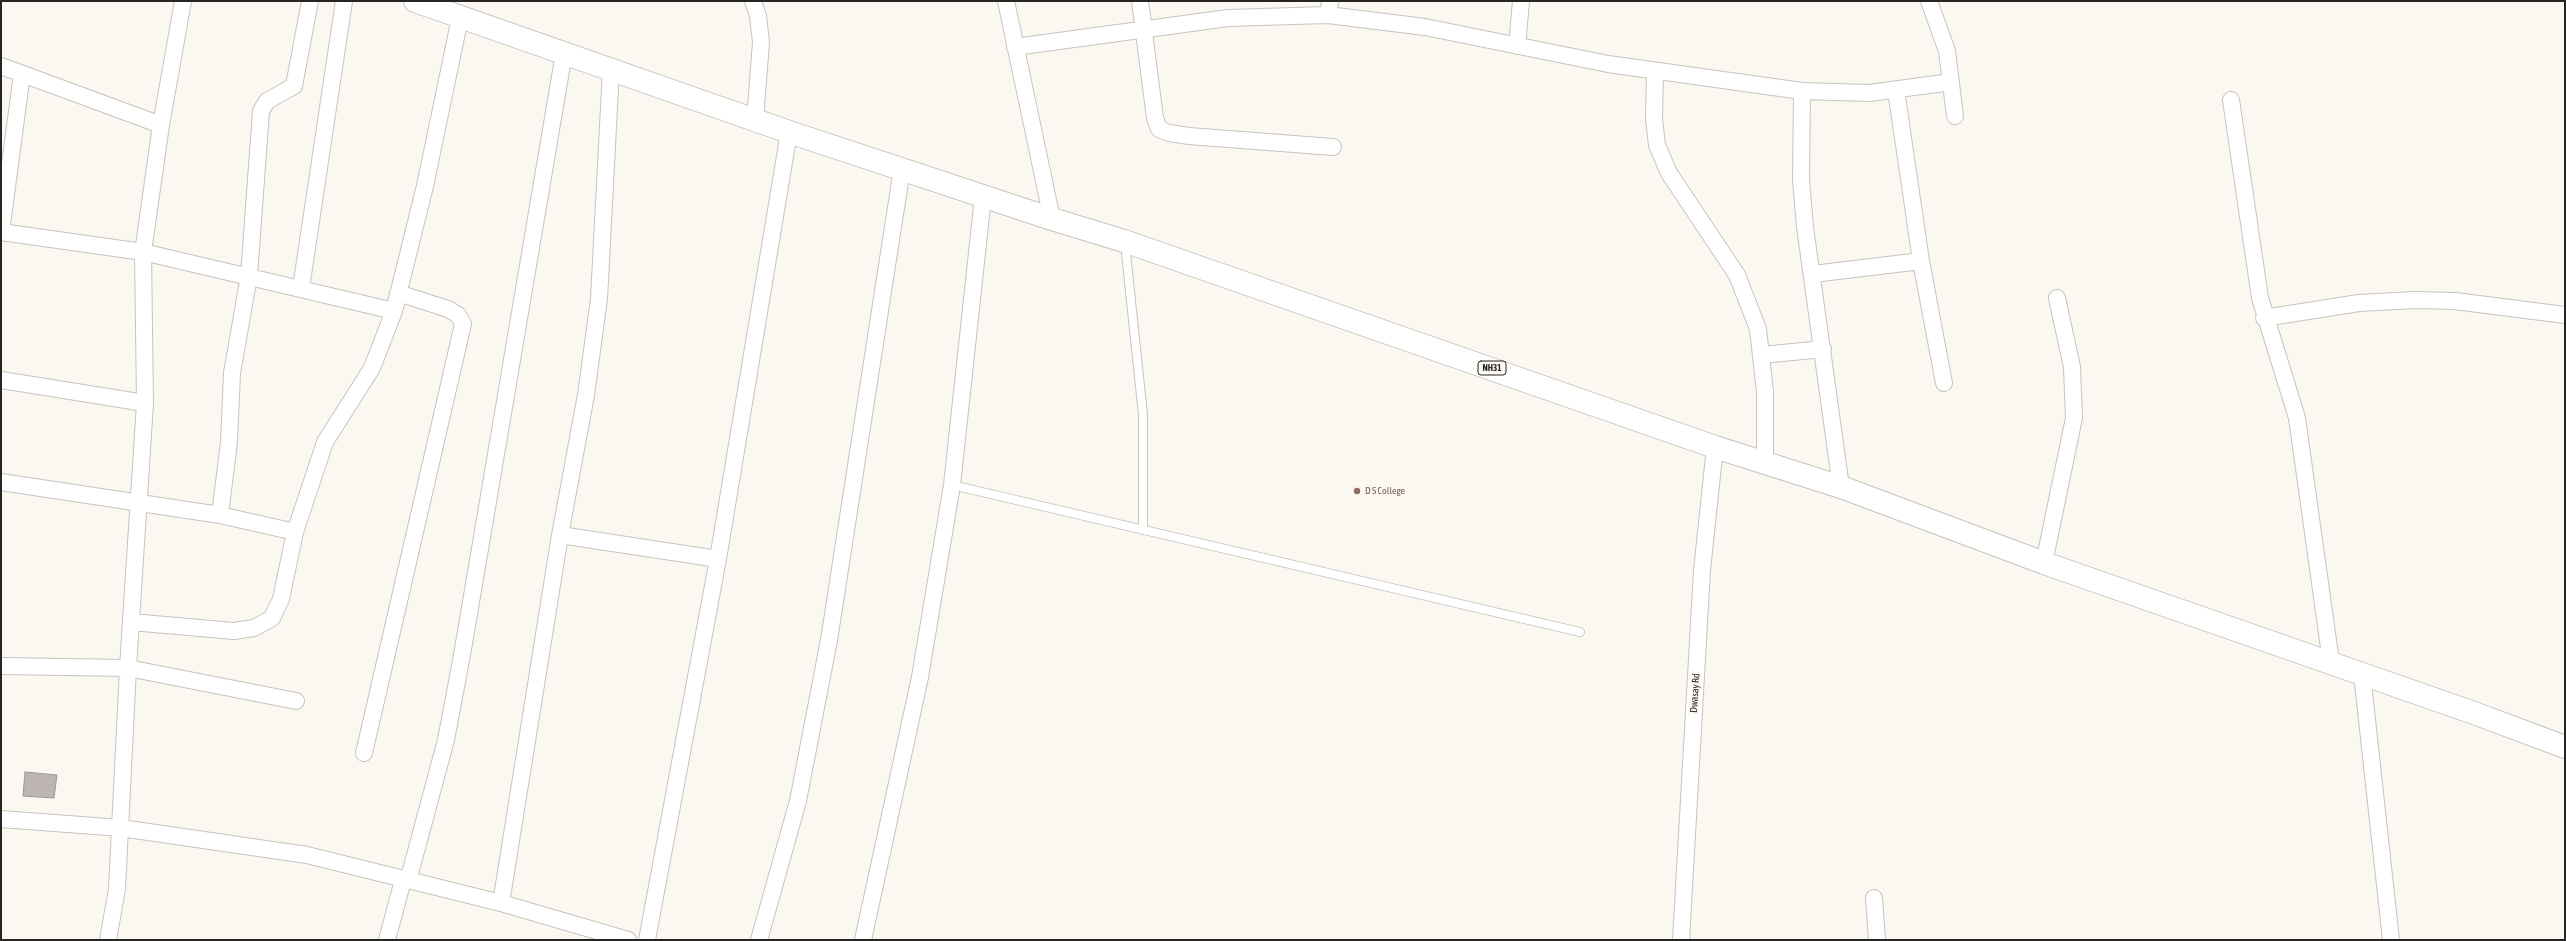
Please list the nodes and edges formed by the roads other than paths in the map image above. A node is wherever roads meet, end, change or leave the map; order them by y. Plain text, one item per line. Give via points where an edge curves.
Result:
1 (183, 1) edge
2 (310, 1) edge
3 (344, 1) edge
4 (415, 1) edge
5 (753, 1) edge
6 (1006, 1) edge
7 (1140, 1) edge
8 (1521, 1) edge
9 (1929, 1) edge
10 (1329, 8) edge
11 (460, 18) junction
12 (1143, 28) junction
13 (1015, 46) junction
14 (1517, 46) junction
15 (564, 53) junction
16 (1, 66) edge
17 (611, 68) junction
18 (1656, 72) junction
19 (22, 74) junction
20 (1951, 82) junction
21 (1896, 90) junction
22 (1802, 91) junction
23 (2231, 100) dead end
24 (1955, 116) dead end
25 (755, 120) junction
26 (161, 125) junction
27 (789, 132) junction
28 (1333, 147) dead end
29 (902, 169) junction
30 (983, 197) junction
31 (1052, 219) junction
32 (1, 232) edge
33 (1124, 241) junction
34 (143, 252) junction
35 (1921, 261) junction
36 (1813, 274) junction
37 (249, 276) junction
38 (301, 288) junction
39 (398, 293) junction
40 (2057, 298) dead end
41 (394, 312) junction
42 (2565, 315) edge
43 (2264, 318) junction
44 (1823, 349) junction
45 (1762, 355) junction
46 (1, 380) edge
47 (1944, 382) dead end
48 (145, 403) junction
49 (1715, 446) junction
50 (1765, 463) junction
51 (1, 482) edge
52 (952, 485) junction
53 (1841, 487) junction
54 (140, 503) junction
55 (220, 514) junction
56 (1143, 529) junction
57 (295, 532) junction
58 (560, 535) junction
59 (718, 559) junction
60 (2044, 563) junction
61 (131, 622) junction
62 (1580, 632) dead end
63 (2331, 662) junction
64 (1, 666) edge
65 (128, 668) junction
66 (2362, 674) junction
67 (296, 701) dead end
68 (2565, 747) edge
69 (364, 753) dead end
70 (1, 819) edge
71 (121, 828) junction
72 (406, 880) junction
73 (1874, 898) dead end
74 (500, 903) junction
75 (108, 940) edge
76 (387, 940) edge
77 (628, 940) edge
78 (647, 940) edge
79 (759, 940) edge
80 (863, 940) edge
81 (1681, 940) edge
82 (1877, 940) edge
83 (2391, 940) edge

1 - 26 street
2 - 37 street via 294,86 268,101 261,111
3 - 38 street
4 - 11 highway, NH31
5 - 25 street via 758,16 761,42
6 - 13 street
7 - 12 street
8 - 14 street
9 - 20 street via 1946,44
10 - 12 street
10 - 14 street
11 - 15 highway, NH31
11 - 39 street via 425,186
12 - 13 street
12 - 28 street via 1155,118 1159,129 1170,134 1189,136
13 - 31 street
14 - 18 street
15 - 17 highway, NH31
15 - 72 street via 461,663 446,740
16 - 19 street
17 - 25 highway, NH31
17 - 58 street via 599,299 586,395
18 - 22 street
18 - 45 street via 1654,119 1657,145 1669,173 1737,275 1758,329
19 - 26 street
19 - 32 street
20 - 21 street
20 - 24 street
21 - 22 street
21 - 35 street
22 - 36 street via 1801,180
23 - 43 street
25 - 27 highway, NH31
26 - 34 street
27 - 29 highway, NH31
27 - 59 street
29 - 30 highway, NH31
29 - 79 street via 826,656 798,801
30 - 31 highway, NH31
30 - 52 street
31 - 33 highway, NH31
32 - 34 street
33 - 49 highway, NH31
33 - 56 lane via 1143,415
34 - 37 street
34 - 48 street
35 - 36 street
35 - 47 street
36 - 44 street
37 - 38 street
37 - 55 street via 232,373 229,442
38 - 41 street
39 - 41 street
39 - 69 street via 448,309 458,315 463,324
40 - 60 street via 2072,367 2074,404 2069,445
41 - 57 street via 372,368 325,442
42 - 43 street via 2455,301 2415,300 2359,303
43 - 63 street via 2296,418
44 - 45 street
44 - 53 street
45 - 50 street
46 - 48 street
48 - 54 street
49 - 50 highway, NH31
49 - 81 street, Dwasay Rd via 1702,570
50 - 53 highway, NH31
51 - 54 street
52 - 56 lane
52 - 80 street via 920,677
53 - 60 highway, NH31
54 - 55 street
54 - 61 street
55 - 57 street
56 - 62 lane
57 - 61 street via 281,600 272,618 254,628 234,631
58 - 59 street
58 - 74 street
59 - 78 street
60 - 63 highway, NH31
61 - 65 street
63 - 66 highway, NH31
64 - 65 street
65 - 67 street
65 - 71 street
66 - 68 highway, NH31
66 - 83 street
70 - 71 street
71 - 72 street via 307,855
71 - 75 street via 117,889
72 - 74 street
72 - 76 street
73 - 82 street
74 - 77 street

